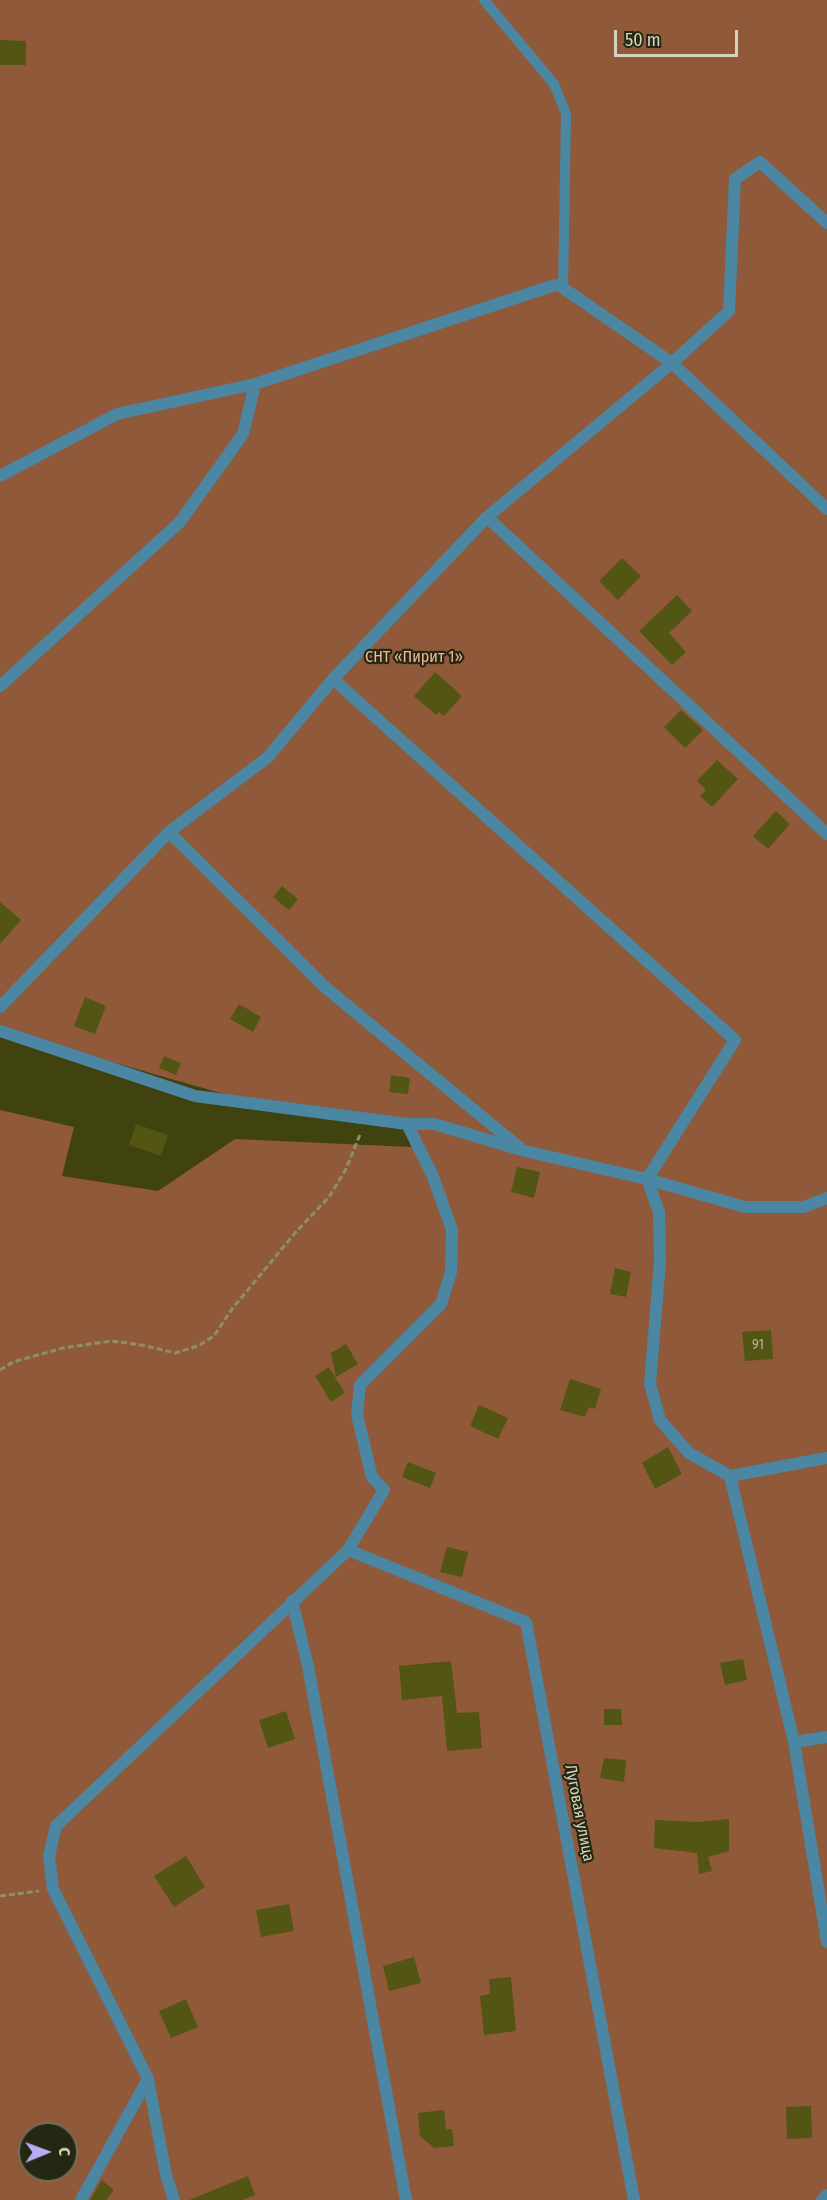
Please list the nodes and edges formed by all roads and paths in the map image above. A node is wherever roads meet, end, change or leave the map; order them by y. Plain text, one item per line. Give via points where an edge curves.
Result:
1 (484, 0) edge
2 (827, 223) edge
3 (563, 288) junction
4 (672, 363) junction
5 (255, 384) junction
6 (0, 476) edge
7 (827, 509) edge
8 (487, 517) junction
9 (333, 679) junction
10 (0, 686) edge
11 (170, 832) junction
12 (827, 834) edge
13 (0, 1007) edge
14 (0, 1031) edge
15 (363, 1118) junction
16 (407, 1124) junction
17 (525, 1151) junction
18 (646, 1179) junction
19 (827, 1198) edge
20 (0, 1370) edge
21 (827, 1458) edge
22 (730, 1476) junction
23 (348, 1550) junction
24 (292, 1601) junction
25 (827, 1737) edge
26 (794, 1742) junction
27 (53, 1889) junction
28 (0, 1896) edge
29 (827, 1942) edge
30 (148, 2079) junction
31 (827, 2194) edge
32 (81, 2200) edge
33 (174, 2200) edge
34 (406, 2200) edge
35 (634, 2200) edge
36 (822, 2200) edge

1 - 3 lane via 554,84 566,114
2 - 4 street via 760,162 735,179 729,311
3 - 4 street
3 - 5 street via 555,285
4 - 7 street
4 - 8 street
5 - 6 street via 117,414
5 - 10 street via 243,434 180,522
8 - 9 street
8 - 12 street
9 - 11 street via 268,757
9 - 18 street via 735,1040
11 - 13 street
11 - 17 street via 326,988
14 - 15 street via 195,1096
15 - 16 street
15 - 20 path via 360,1138 329,1197 232,1309 214,1336 175,1353 111,1341 63,1348
16 - 17 street via 434,1124
16 - 23 street via 432,1174 452,1230 451,1272 441,1304 360,1385 357,1415 372,1477 384,1490
17 - 18 street
18 - 19 street via 745,1208 804,1207
18 - 22 street via 659,1212 660,1261 650,1384 660,1420 689,1452
21 - 22 street
22 - 26 street
23 - 24 street
23 - 35 street, Луговая улица via 526,1622
24 - 27 street via 56,1826 49,1856
24 - 34 street via 308,1666
25 - 26 street
26 - 29 street
27 - 28 path
27 - 30 street
30 - 32 street
30 - 33 street
31 - 36 street

